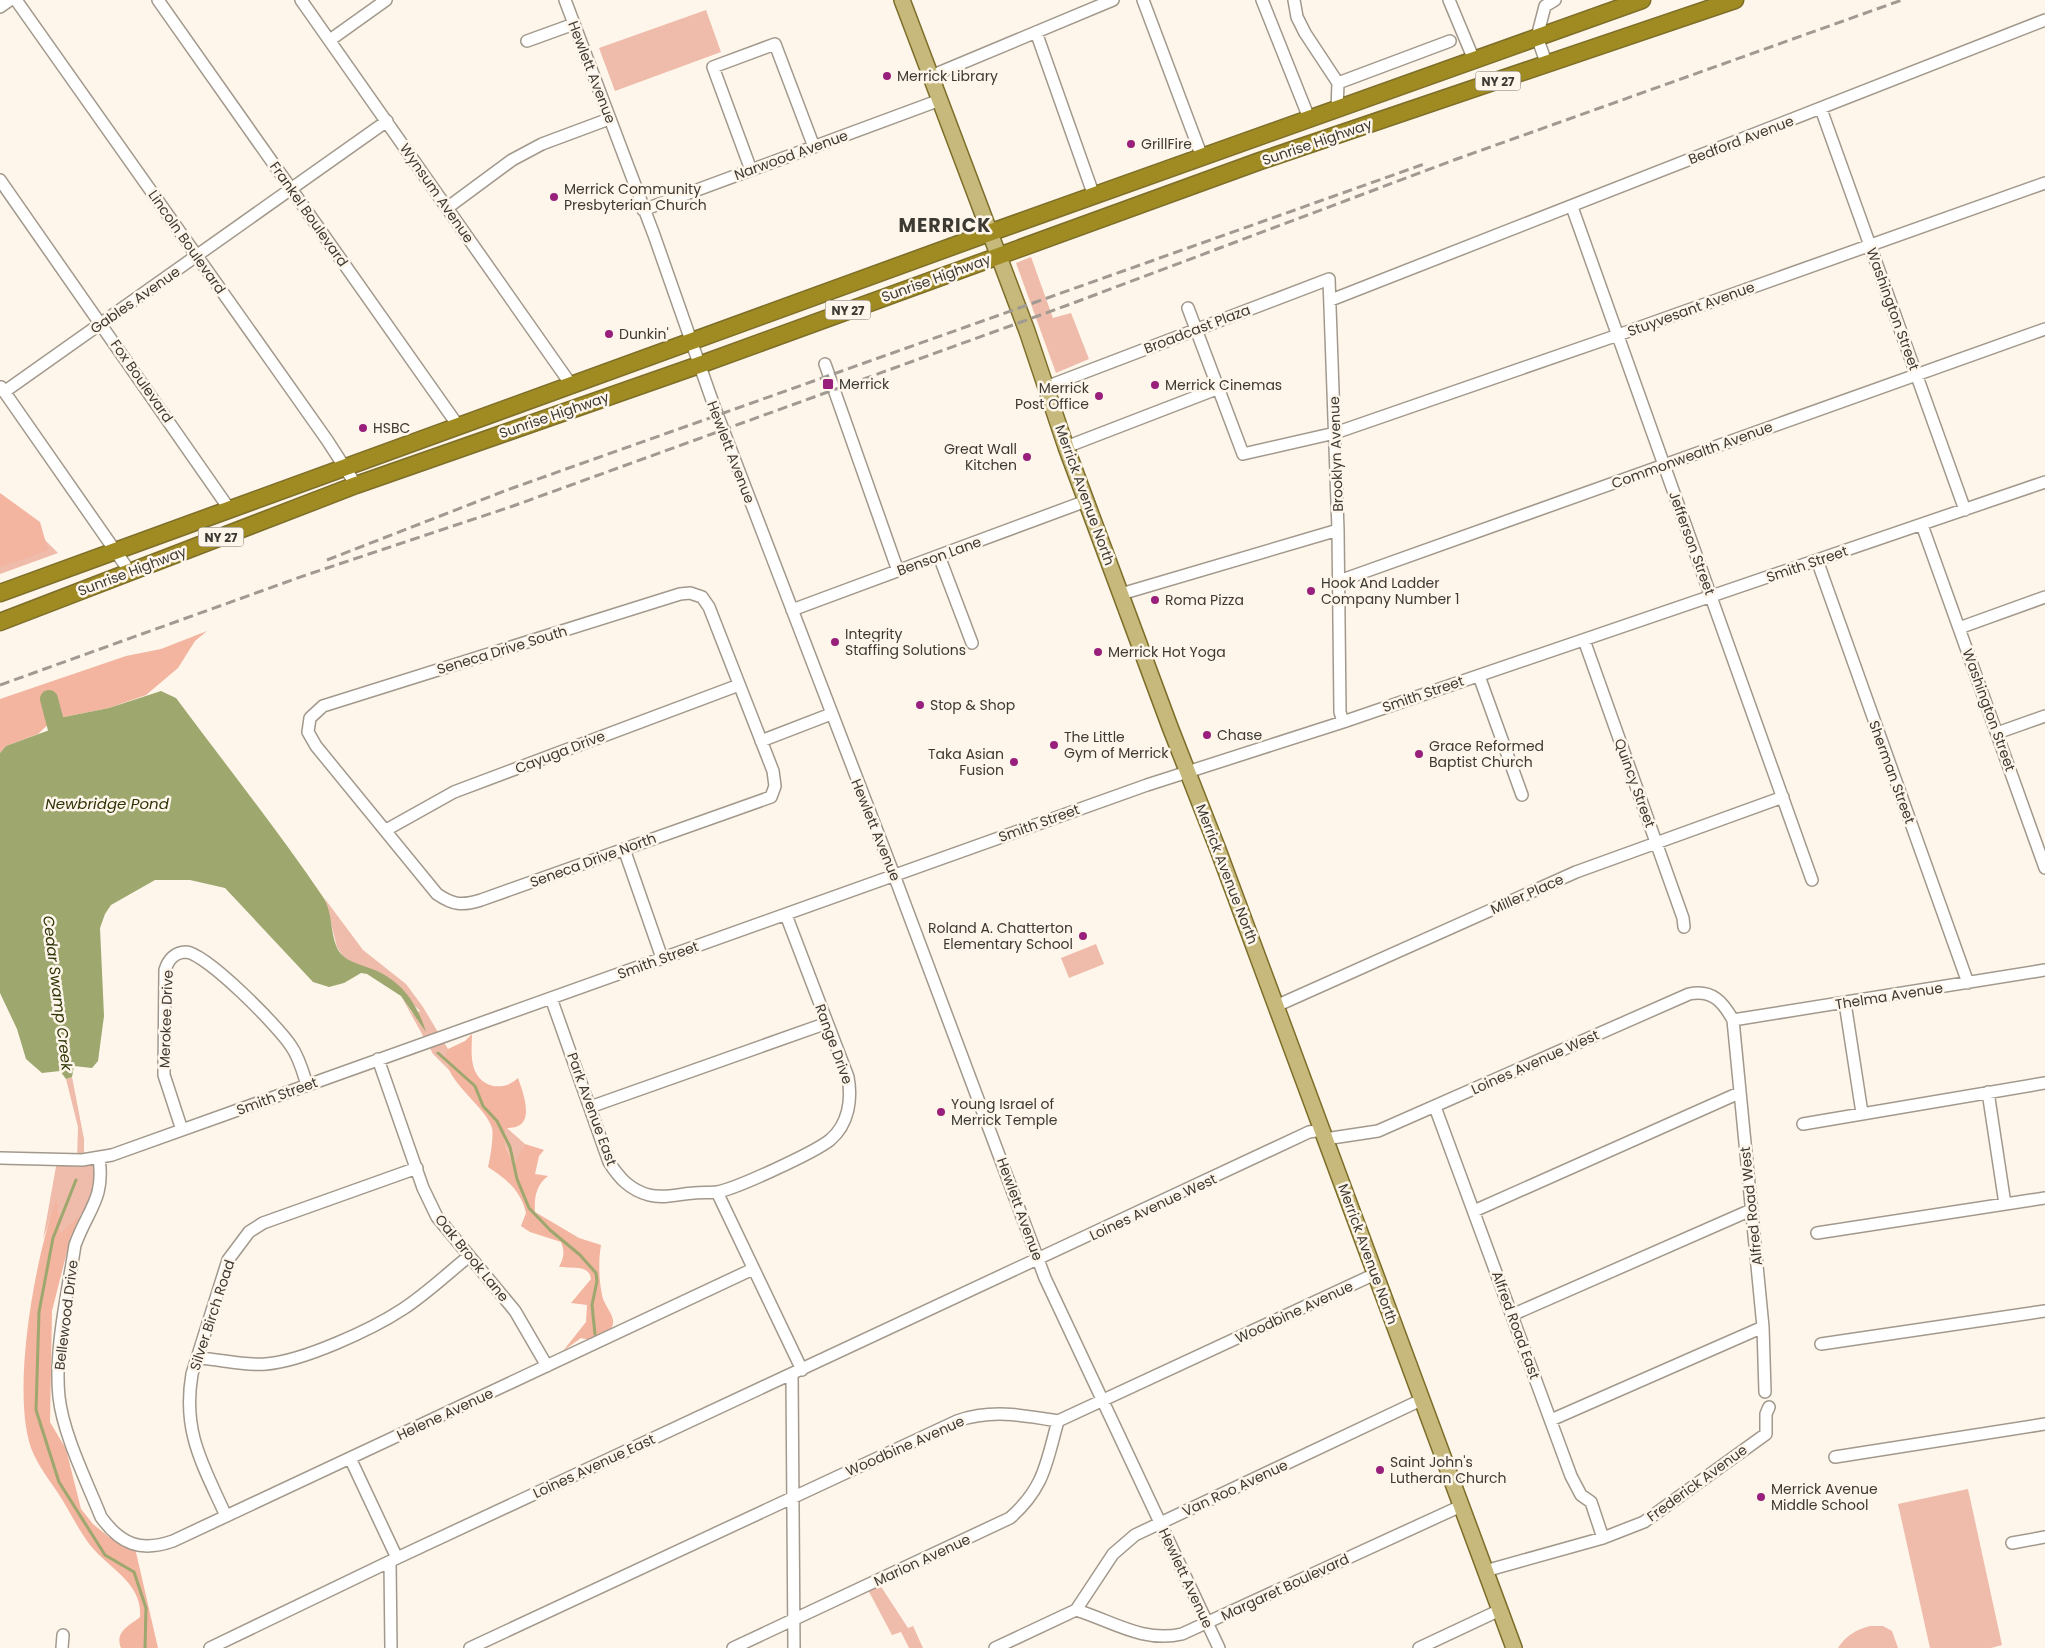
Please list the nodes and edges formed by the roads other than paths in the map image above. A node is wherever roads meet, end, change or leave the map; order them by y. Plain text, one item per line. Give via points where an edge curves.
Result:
1 (10, 0) edge
2 (16, 0) edge
3 (158, 0) edge
4 (301, 0) edge
5 (386, 0) edge
6 (565, 0) edge
7 (902, 0) edge
8 (1113, 0) edge
9 (1143, 0) edge
10 (1262, 0) edge
11 (1294, 0) edge
12 (1449, 0) edge
13 (1555, 0) edge
14 (1642, 0) edge
15 (1735, 0) edge
16 (0, 7) edge
17 (2045, 20) edge
18 (574, 24) junction
19 (1036, 32) junction
20 (1537, 37) junction
21 (330, 40) junction
22 (527, 41) dead end
23 (1450, 41) dead end
24 (1474, 60) junction
25 (1547, 65) junction
26 (931, 76) junction
27 (1338, 83) junction
28 (940, 100) junction
29 (1337, 109) junction
30 (1822, 109) junction
31 (1309, 118) junction
32 (610, 119) junction
33 (387, 122) junction
34 (814, 147) junction
35 (1202, 156) junction
36 (751, 170) junction
37 (0, 180) edge
38 (2045, 182) edge
39 (292, 189) junction
40 (1094, 196) junction
41 (1572, 207) junction
42 (446, 208) junction
43 (644, 210) junction
44 (989, 233) junction
45 (1870, 245) junction
46 (998, 255) junction
47 (196, 256) junction
48 (1331, 300) junction
49 (1188, 308) dead end
50 (101, 324) junction
51 (1197, 329) junction
52 (2045, 329) edge
53 (1618, 335) junction
54 (692, 343) junction
55 (825, 364) dead end
56 (699, 365) junction
57 (1916, 375) junction
58 (572, 386) junction
59 (1046, 387) junction
60 (1218, 388) junction
61 (2, 389) edge
62 (459, 427) junction
63 (1335, 433) junction
64 (1066, 447) junction
65 (1664, 465) junction
66 (346, 468) junction
67 (2045, 482) edge
68 (356, 484) junction
69 (1086, 501) junction
70 (230, 510) junction
71 (1965, 510) junction
72 (1922, 525) junction
73 (1338, 530) junction
74 (116, 551) junction
75 (939, 556) junction
76 (1817, 560) junction
77 (898, 570) junction
78 (130, 572) junction
79 (1339, 581) junction
80 (0, 593) edge
81 (690, 593) joint
82 (1121, 594) junction
83 (1712, 596) junction
84 (2045, 597) edge
85 (792, 610) junction
86 (0, 622) edge
87 (1960, 628) junction
88 (1584, 640) junction
89 (972, 643) dead end
90 (1479, 676) junction
91 (739, 685) junction
92 (831, 714) junction
93 (2045, 716) edge
94 (1343, 722) junction
95 (1997, 733) junction
96 (761, 742) junction
97 (1188, 772) junction
98 (1522, 795) dead end
99 (1783, 797) junction
100 (386, 830) junction
101 (1657, 842) junction
102 (624, 849) junction
103 (2045, 868) edge
104 (894, 875) junction
105 (1812, 880) dead end
106 (786, 915) junction
107 (1684, 926) dead end
108 (662, 958) junction
109 (2045, 970) edge
110 (1968, 983) junction
111 (551, 998) junction
112 (1845, 1003) junction
113 (1276, 1006) junction
114 (1733, 1020) junction
115 (827, 1022) junction
116 (378, 1059) junction
117 (2045, 1083) edge
118 (307, 1085) junction
119 (1988, 1092) junction
120 (1739, 1093) junction
121 (590, 1107) junction
122 (1435, 1107) junction
123 (1862, 1113) junction
124 (1804, 1124) dead end
125 (182, 1130) junction
126 (1324, 1134) junction
127 (0, 1158) edge
128 (99, 1158) junction
129 (417, 1168) junction
130 (717, 1192) junction
131 (2045, 1198) edge
132 (2005, 1204) junction
133 (1751, 1210) junction
134 (1474, 1212) junction
135 (1817, 1232) dead end
136 (468, 1257) junction
137 (1038, 1260) junction
138 (753, 1269) junction
139 (1375, 1274) junction
140 (2045, 1311) edge
141 (1512, 1316) junction
142 (1763, 1326) junction
143 (1821, 1344) dead end
144 (198, 1358) junction
145 (547, 1366) junction
146 (797, 1372) junction
147 (1765, 1392) dead end
148 (1421, 1400) junction
149 (1104, 1401) junction
150 (1769, 1407) dead end
151 (1551, 1420) junction
152 (1058, 1421) junction
153 (2045, 1424) edge
154 (1835, 1457) dead end
155 (350, 1458) junction
156 (794, 1497) junction
157 (1461, 1506) junction
158 (226, 1516) junction
159 (1160, 1523) junction
160 (2045, 1537) edge
161 (1603, 1538) junction
162 (2012, 1543) dead end
163 (134, 1545) joint
164 (394, 1560) junction
165 (1485, 1571) junction
166 (1076, 1610) junction
167 (1500, 1610) junction
168 (794, 1620) junction
169 (1207, 1623) junction
170 (63, 1635) dead end
171 (62, 1648) edge
172 (210, 1648) edge
173 (391, 1648) edge
174 (470, 1648) edge
175 (733, 1648) edge
176 (794, 1648) edge
177 (994, 1648) edge
178 (1219, 1648) edge
179 (1419, 1648) edge
180 (1514, 1648) edge

1 - 16 street
2 - 47 street, Lincoln Boulevard
3 - 39 street, Frankel Boulevard
4 - 21 street, Wynsum Avenue
5 - 21 street
6 - 18 street, Hewlett Avenue
7 - 26 main road, Merrick Avenue North
8 - 19 street
9 - 35 street
10 - 31 street
11 - 27 street via 1309,40
12 - 24 street
13 - 20 street via 1545,6
14 - 20 highway, Sunrise Highway / NY 27
15 - 25 highway, Sunrise Highway / NY 27
17 - 30 street, Bedford Avenue
18 - 22 street
18 - 32 street, Hewlett Avenue
19 - 26 street
19 - 40 street
20 - 24 highway, Sunrise Highway / NY 27
20 - 25 street
21 - 33 street, Wynsum Avenue
23 - 27 street
24 - 29 highway, Sunrise Highway / NY 27
25 - 46 highway, Sunrise Highway / NY 27 via 1260,161
26 - 28 main road, Merrick Avenue North
27 - 29 street
28 - 34 street, Narwood Avenue
28 - 44 main road, Merrick Avenue North
29 - 31 highway, Sunrise Highway / NY 27
30 - 41 street, Bedford Avenue
30 - 45 street, Washington Street
31 - 35 highway, Sunrise Highway / NY 27
32 - 42 street via 542,144 512,160
32 - 43 street, Hewlett Avenue
33 - 39 street, Gables Avenue
33 - 42 street, Wynsum Avenue
34 - 36 street, Narwood Avenue
34 - 36 street via 775,44 713,67
35 - 40 highway, Sunrise Highway / NY 27
36 - 43 street, Narwood Avenue
37 - 50 street, Fox Boulevard
38 - 45 street, Stuyvesant Avenue
39 - 47 street, Gables Avenue
39 - 62 street, Frankel Boulevard
40 - 44 highway, Sunrise Highway / NY 27
41 - 48 street, Bedford Avenue
41 - 53 street, Jefferson Street
42 - 58 street, Wynsum Avenue
43 - 54 street, Hewlett Avenue
44 - 46 main road, Merrick Avenue North
44 - 54 highway, Sunrise Highway / NY 27
45 - 53 street, Stuyvesant Avenue
45 - 57 street, Washington Street
46 - 56 highway, Sunrise Highway / NY 27
46 - 59 main road, Merrick Avenue North
47 - 50 street, Gables Avenue
47 - 66 street, Lincoln Boulevard
48 - 51 street, Broadcast Plaza via 1329,280
48 - 63 street, Brooklyn Avenue
49 - 51 street
50 - 61 street, Gables Avenue
50 - 70 street, Fox Boulevard
51 - 59 street, Broadcast Plaza
51 - 60 street
52 - 57 street, Commonwealth Avenue
53 - 63 street, Stuyvesant Avenue
53 - 65 street, Jefferson Street
54 - 56 street, Hewlett Avenue
54 - 58 highway, Sunrise Highway / NY 27
55 - 77 street
56 - 68 highway, Sunrise Highway / NY 27
56 - 85 street, Hewlett Avenue
57 - 65 street, Commonwealth Avenue
57 - 71 street, Washington Street
58 - 62 highway, Sunrise Highway / NY 27
59 - 64 main road, Merrick Avenue North
60 - 63 street, Stuyvesant Avenue via 1243,454
60 - 64 street
61 - 74 street
62 - 66 highway, Sunrise Highway / NY 27
63 - 73 street, Brooklyn Avenue
64 - 69 main road, Merrick Avenue North
65 - 79 street, Commonwealth Avenue
65 - 83 street, Jefferson Street
66 - 68 street, Lincoln Boulevard
66 - 70 highway, Sunrise Highway / NY 27
67 - 71 street, Smith Street
68 - 78 highway, Sunrise Highway / NY 27
69 - 75 street, Benson Lane
69 - 82 main road, Merrick Avenue North
70 - 74 highway, Sunrise Highway / NY 27
71 - 72 street, Smith Street
72 - 76 street, Smith Street
72 - 87 street, Washington Street
73 - 79 street, Brooklyn Avenue
73 - 82 street
74 - 78 street
74 - 80 highway, Sunrise Highway / NY 27
75 - 77 street, Benson Lane
75 - 89 street
76 - 83 street, Smith Street
76 - 110 street, Sherman Street
77 - 85 street, Benson Lane
78 - 86 highway, Sunrise Highway / NY 27
79 - 94 street, Brooklyn Avenue via 1340,712
81 - 91 street, Seneca Drive North via 702,597 709,607
81 - 100 street, Seneca Drive South via 351,697 315,711 310,718 308,732 316,746
82 - 97 main road, Merrick Avenue North
83 - 88 street, Smith Street
83 - 99 street, Jefferson Street
84 - 87 street
85 - 92 street, Hewlett Avenue
87 - 95 street, Washington Street
88 - 90 street, Smith Street
88 - 101 street, Quincy Street
90 - 94 street, Smith Street
90 - 98 street
91 - 96 street, Seneca Drive North
91 - 100 street, Cayuga Drive via 454,792
92 - 96 street
92 - 104 street, Hewlett Avenue
93 - 95 street
94 - 97 street, Smith Street
95 - 103 street, Washington Street
96 - 102 street, Seneca Drive North via 773,771 775,786 771,796
97 - 104 street, Smith Street
97 - 113 main road, Merrick Avenue North
99 - 101 street, Miller Place
99 - 105 street, Jefferson Street
100 - 102 street, Seneca Drive North via 437,894 449,902 465,905
101 - 107 street, Quincy Street
101 - 113 street, Miller Place via 1576,872
102 - 108 street
104 - 106 street, Smith Street
104 - 137 street, Hewlett Avenue
106 - 108 street, Smith Street
106 - 115 street, Range Drive
108 - 111 street, Smith Street
109 - 110 street, Thelma Avenue
110 - 112 street, Thelma Avenue
111 - 116 street, Smith Street
111 - 121 street, Park Avenue East
112 - 114 street, Thelma Avenue
112 - 123 street
113 - 126 main road, Merrick Avenue North
114 - 120 street, Alfred Road West
114 - 122 street, Loines Avenue West via 1720,1000 1707,993 1690,994
115 - 121 street
115 - 130 street, Range Drive via 851,1093 849,1109 842,1124 831,1139 815,1149
116 - 118 street, Smith Street
116 - 129 street, Oak Brook Lane
117 - 119 street
118 - 125 street, Smith Street
118 - 125 street, Merokee Drive via 292,1047 273,1024 208,962 194,954 178,953 165,970 164,1075
119 - 123 street
119 - 132 street
120 - 133 street, Alfred Road West
120 - 134 street
121 - 130 street, Park Avenue East via 609,1162 627,1184 651,1196
122 - 126 street, Loines Avenue West via 1378,1131
122 - 134 street, Alfred Road East
123 - 124 street
125 - 128 street, Smith Street
126 - 137 street, Loines Avenue West via 1309,1132
126 - 139 main road, Merrick Avenue North
127 - 128 street, Smith Street
128 - 163 street, Bellewood Drive via 99,1196 75,1244 59,1361 59,1399 101,1517 124,1541
129 - 136 street, Oak Brook Lane via 437,1217
129 - 144 street, Silver Birch Road via 281,1216 249,1232 228,1260
130 - 138 street
131 - 132 street
132 - 135 street
133 - 141 street
133 - 142 street, Alfred Road West
134 - 141 street, Alfred Road East
136 - 144 street via 402,1310 306,1356 263,1364 235,1364
136 - 145 street, Oak Brook Lane via 515,1311
137 - 146 street, Loines Avenue East
137 - 149 street, Hewlett Avenue
138 - 145 street, Helene Avenue
138 - 146 street
139 - 148 main road, Merrick Avenue North
139 - 149 street, Woodbine Avenue
140 - 143 street
141 - 151 street, Alfred Road East
142 - 147 street, Alfred Road West
142 - 151 street
144 - 158 street, Silver Birch Road via 189,1392 191,1431
145 - 155 street, Helene Avenue
146 - 156 street
146 - 164 street, Loines Avenue East
148 - 157 main road, Merrick Avenue North
148 - 159 street, Van Roo Avenue
149 - 152 street, Woodbine Avenue
149 - 159 street, Hewlett Avenue
150 - 161 street, Frederick Avenue via 1766,1434 1644,1522
151 - 161 street, Alfred Road East via 1571,1476 1581,1495 1591,1502
152 - 156 street, Woodbine Avenue via 1001,1412 972,1415
152 - 168 street, Marion Avenue via 1039,1484 1027,1502 1010,1518
153 - 154 street
155 - 158 street, Helene Avenue
155 - 164 street
156 - 168 street
156 - 174 street, Woodbine Avenue
157 - 165 main road, Merrick Avenue North
157 - 169 street, Margaret Boulevard
158 - 163 street, Helene Avenue via 158,1547
159 - 166 street, Van Roo Avenue via 1135,1535 1113,1554
159 - 169 street, Hewlett Avenue
160 - 162 street
161 - 165 street, Frederick Avenue
164 - 172 street, Loines Avenue East
164 - 173 street
165 - 167 main road, Merrick Avenue North
166 - 169 street, Margaret Boulevard via 1137,1634 1155,1637 1182,1634
166 - 177 street
167 - 179 street
167 - 180 main road, Merrick Avenue North
168 - 175 street, Marion Avenue
168 - 176 street
169 - 178 street, Hewlett Avenue
170 - 171 street

